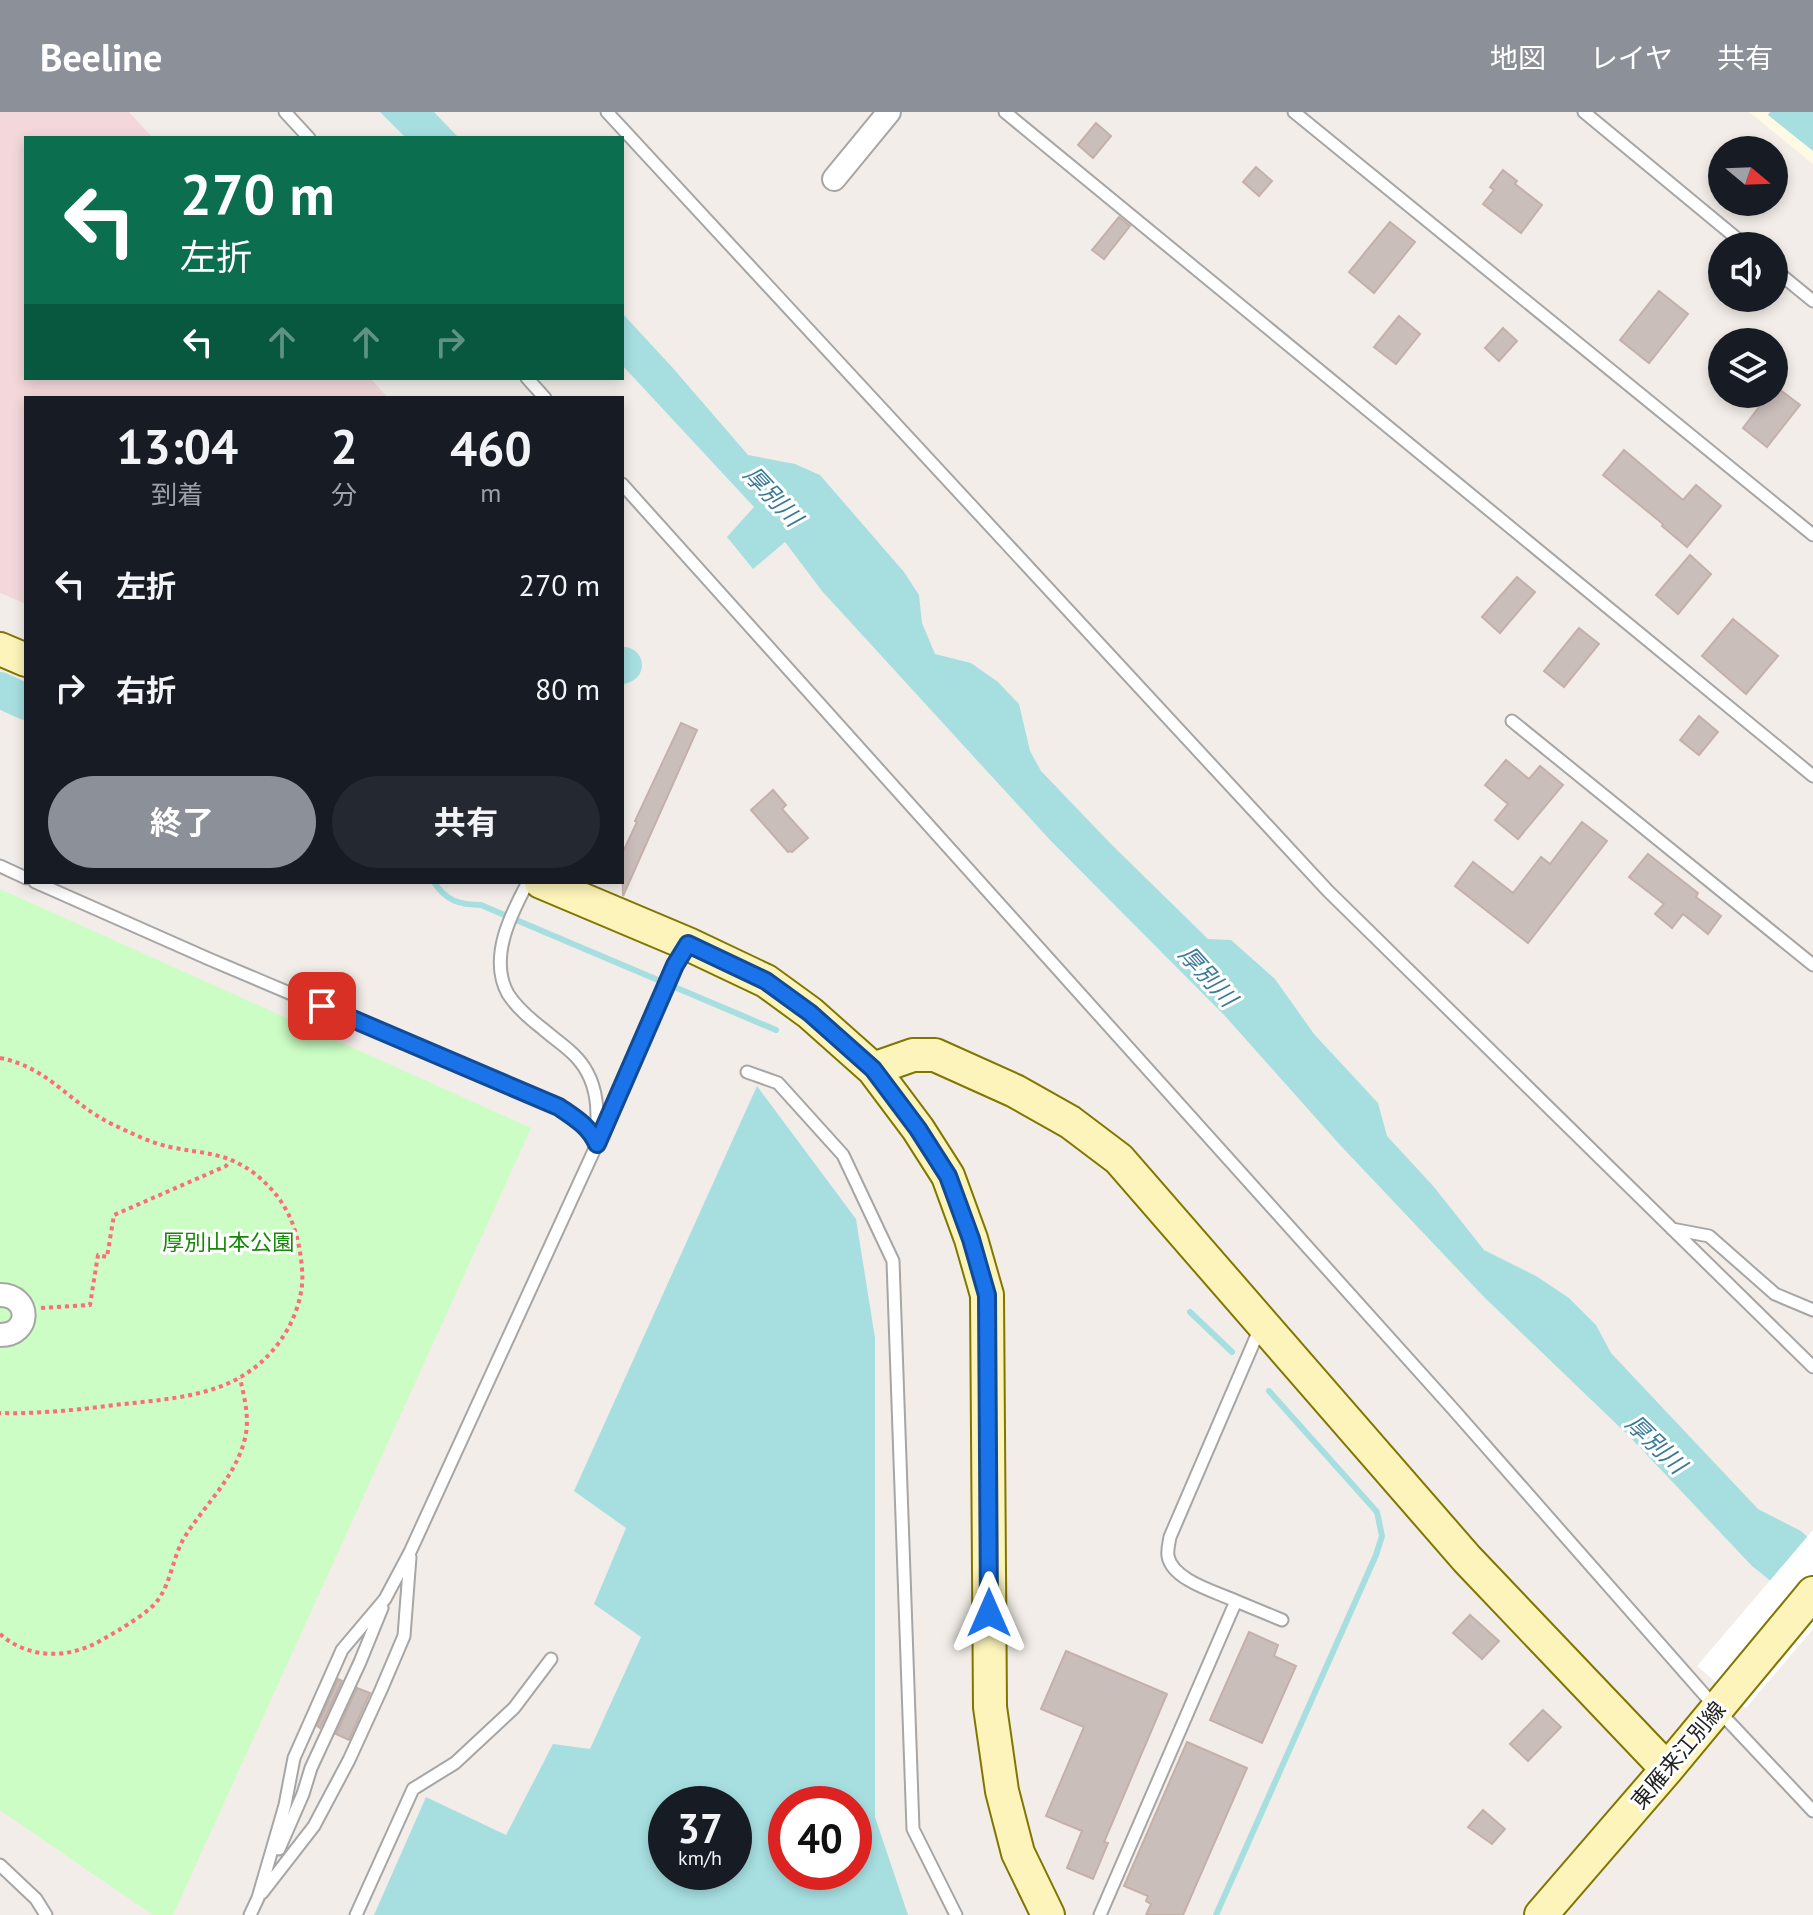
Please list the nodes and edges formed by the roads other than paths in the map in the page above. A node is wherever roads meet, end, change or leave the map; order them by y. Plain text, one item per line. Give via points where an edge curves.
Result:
1 (285, 112) edge
2 (607, 112) edge
3 (889, 112) edge
4 (1005, 112) edge
5 (1294, 112) edge
6 (1584, 112) edge
7 (307, 136) edge
8 (834, 179) dead end
9 (1729, 232) edge
10 (1788, 280) edge
11 (1813, 301) edge
12 (529, 380) edge
13 (543, 396) edge
14 (624, 486) edge
15 (1813, 535) edge
16 (0, 649) edge
17 (24, 659) edge
18 (1512, 721) dead end
19 (1813, 776) edge
20 (0, 866) edge
21 (24, 877) edge
22 (40, 884) edge
23 (530, 891) edge
24 (681, 955) junction
25 (1813, 965) edge
26 (873, 1069) junction
27 (747, 1072) dead end
28 (597, 1144) junction
29 (1672, 1228) junction
30 (0, 1295) edge
31 (1813, 1310) edge
32 (1262, 1324) junction
33 (0, 1335) edge
34 (1813, 1367) edge
35 (410, 1552) junction
36 (1813, 1593) edge
37 (385, 1599) junction
38 (1236, 1601) junction
39 (1282, 1620) dead end
40 (551, 1659) dead end
41 (1727, 1697) junction
42 (1667, 1769) junction
43 (1813, 1811) edge
44 (0, 1865) edge
45 (258, 1898) junction
46 (46, 1915) edge
47 (250, 1915) edge
48 (356, 1915) edge
49 (956, 1915) edge
50 (1048, 1915) edge
51 (1100, 1915) edge
52 (1541, 1915) edge

1 - 7 lane
2 - 29 lane via 1328,891
3 - 8 street
4 - 19 lane
5 - 15 lane
6 - 9 lane
10 - 11 lane
12 - 13 lane
14 - 41 lane via 1442,1397
16 - 17 street
18 - 25 lane
20 - 21 lane
22 - 28 lane via 559,1107 581,1122
23 - 24 street
23 - 28 lane via 502,942 501,971 507,992 522,1012 586,1070 598,1102
24 - 26 street via 766,981
24 - 28 lane
26 - 32 street via 913,1055 935,1055 1070,1122 1119,1159
26 - 50 street via 948,1176 987,1295 990,1707 1002,1791 1018,1853
27 - 49 lane via 778,1083 843,1155 893,1261 913,1829
28 - 35 lane
29 - 31 lane via 1709,1236 1775,1294
29 - 34 lane
30 - 33 street via 18,1300 23,1311 20,1327
32 - 38 lane via 1170,1537 1168,1555 1180,1576
32 - 42 street via 1467,1559
35 - 37 lane
35 - 45 lane via 404,1636 381,1690 314,1826
36 - 41 street, 東雁来江別線
37 - 45 lane
37 - 45 lane via 342,1650 294,1758
38 - 39 lane
38 - 51 lane
40 - 48 lane via 514,1708 455,1763 413,1789
41 - 42 street, 東雁来江別線
41 - 43 lane
42 - 52 street, 東雁来江別線
44 - 46 lane
45 - 47 lane

